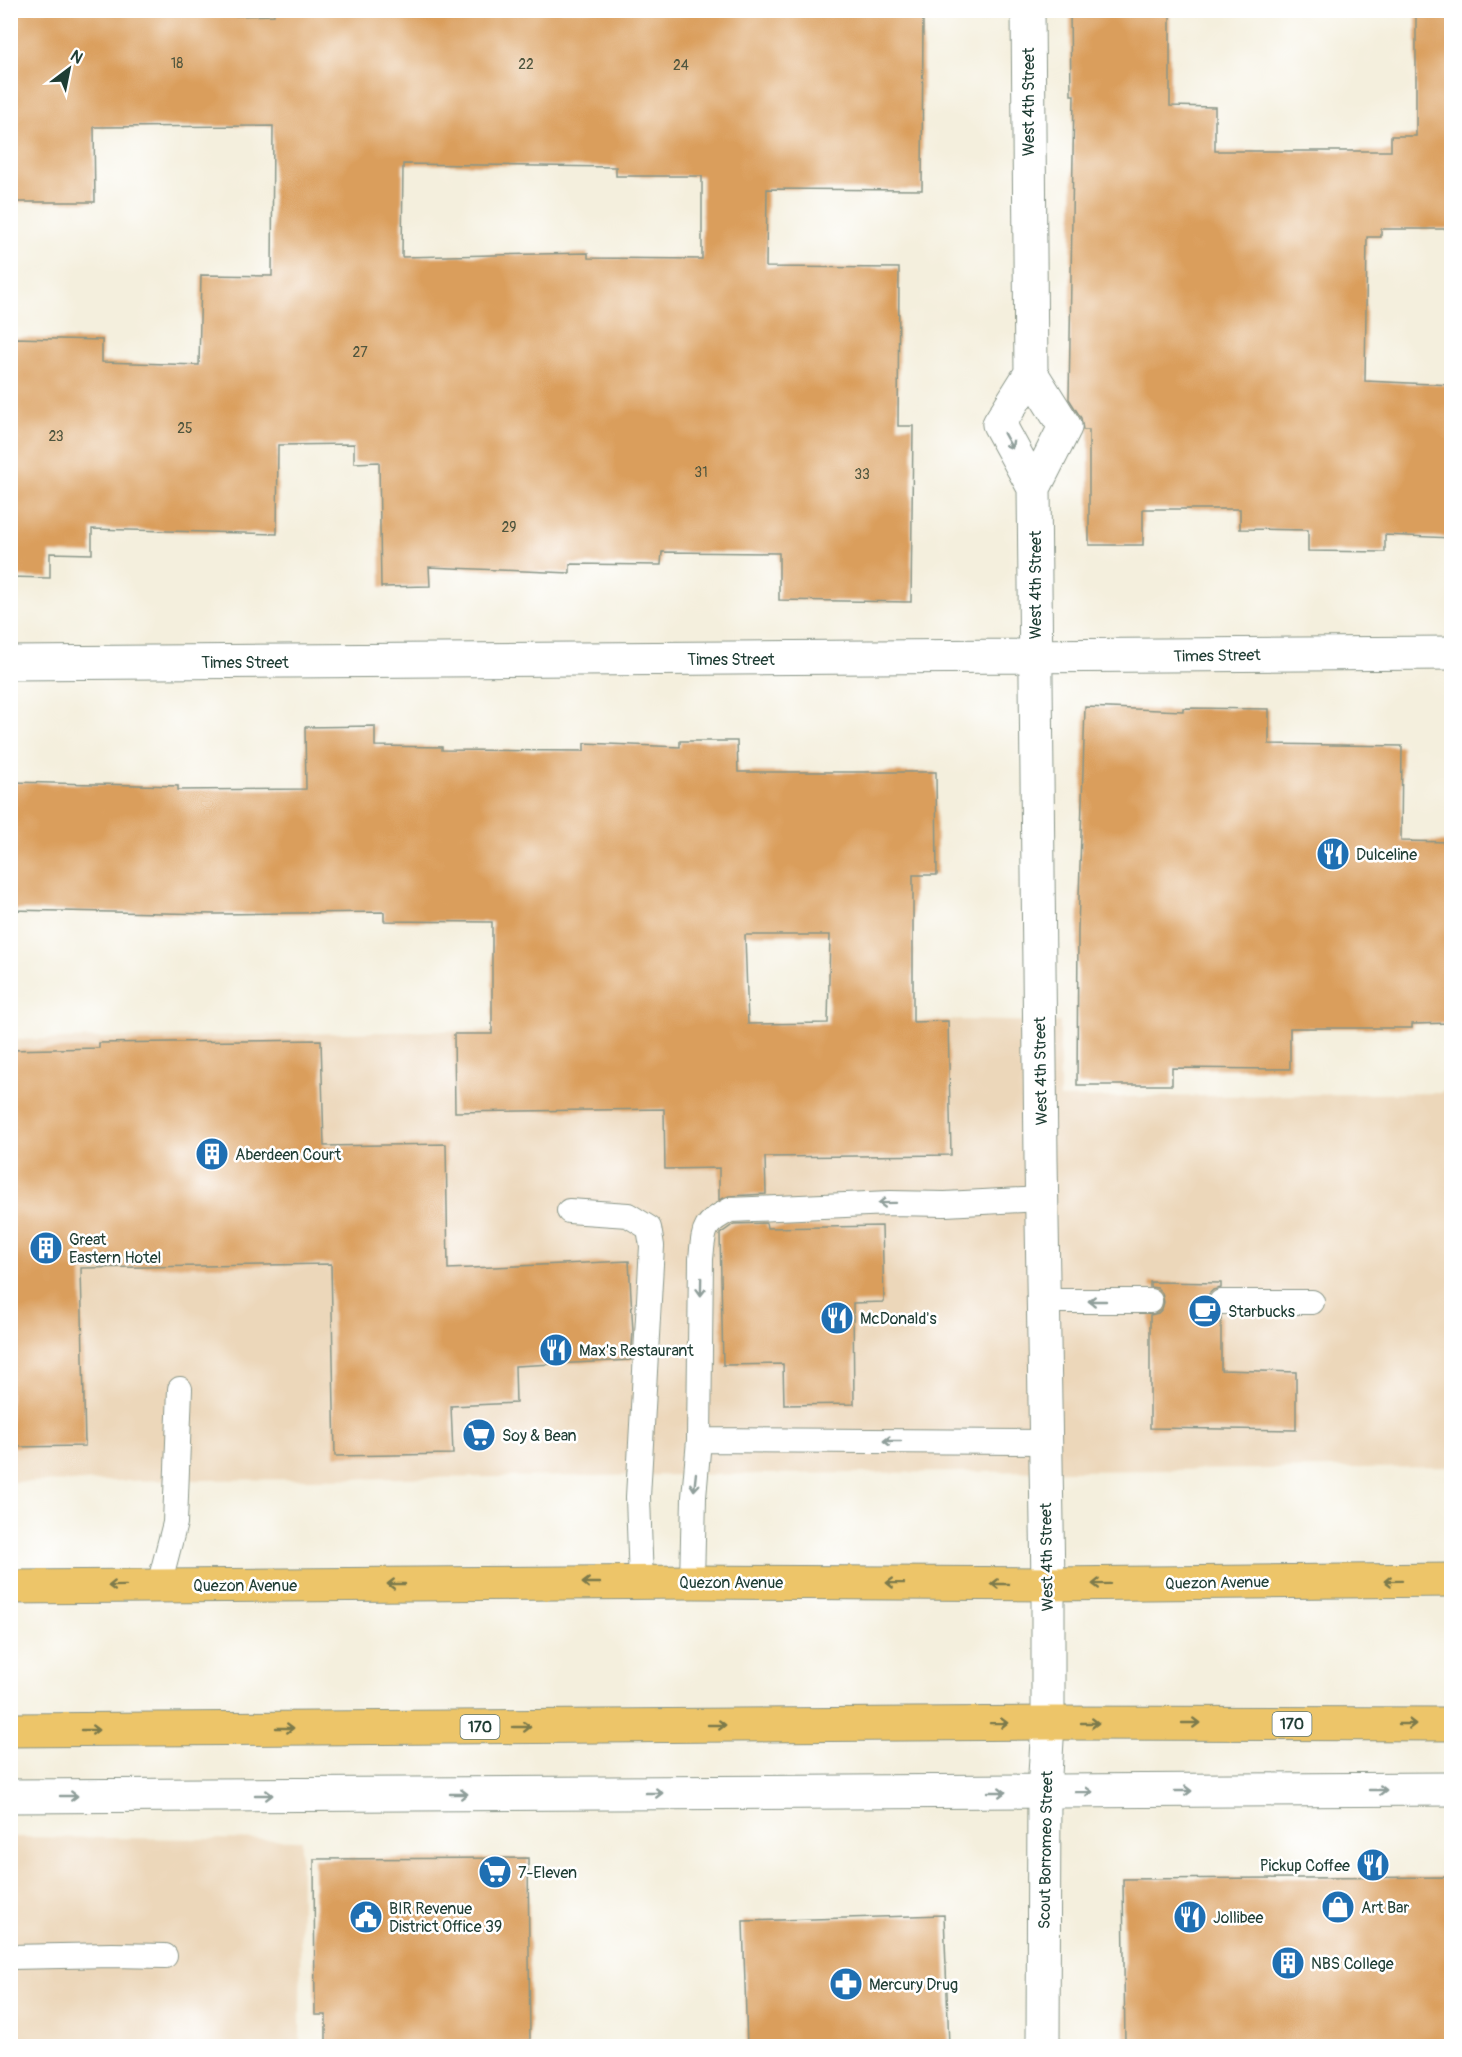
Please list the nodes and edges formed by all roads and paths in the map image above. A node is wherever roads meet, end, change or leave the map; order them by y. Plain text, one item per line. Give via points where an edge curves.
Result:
1 (1028, 10) edge
2 (1031, 373) junction
3 (1034, 488) junction
4 (1452, 653) edge
5 (1035, 657) junction
6 (10, 663) edge
7 (1041, 1199) junction
8 (569, 1211) dead end
9 (1043, 1301) junction
10 (1150, 1301) dead end
11 (1221, 1302) dead end
12 (1312, 1302) dead end
13 (180, 1389) dead end
14 (699, 1440) junction
15 (1044, 1442) junction
16 (1452, 1580) edge
17 (692, 1581) junction
18 (640, 1582) junction
19 (1048, 1584) junction
20 (159, 1586) junction
21 (10, 1587) edge
22 (1047, 1654) joint
23 (1048, 1723) junction
24 (1452, 1724) edge
25 (10, 1730) edge
26 (1452, 1789) edge
27 (1044, 1792) junction
28 (10, 1796) edge
29 (165, 1956) dead end
30 (10, 1957) edge
31 (1043, 2046) edge

1 - 2 street, West 4th Street
2 - 3 street, West 4th Street via 1065,427
2 -> 3 street, West 4th Street via 999,424
3 - 5 street, West 4th Street
4 - 5 street, Times Street
5 - 6 street, Times Street
5 - 7 street, West 4th Street
7 - 9 street, West 4th Street
7 -> 14 lane via 730,1210 715,1217 705,1229 701,1259
8 - 18 lane via 628,1215 649,1228 652,1246 638,1497
10 -> 9 lane
9 - 15 street, West 4th Street
11 - 12 lane
13 - 20 lane via 175,1523
15 -> 14 lane
14 -> 17 lane
15 - 19 street, West 4th Street
16 -> 19 main road, Quezon Avenue
17 - 18 main road, Quezon Avenue
19 -> 17 main road, Quezon Avenue
18 -> 20 main road, Quezon Avenue
19 - 22 street, West 4th Street
20 -> 21 main road, Quezon Avenue
22 - 23 street, Scout Borromeo Street
23 -> 24 main road, 170
25 -> 23 main road, 170
23 - 27 street, Scout Borromeo Street
27 -> 26 street
28 -> 27 street
27 - 31 street, Scout Borromeo Street
29 - 30 lane

